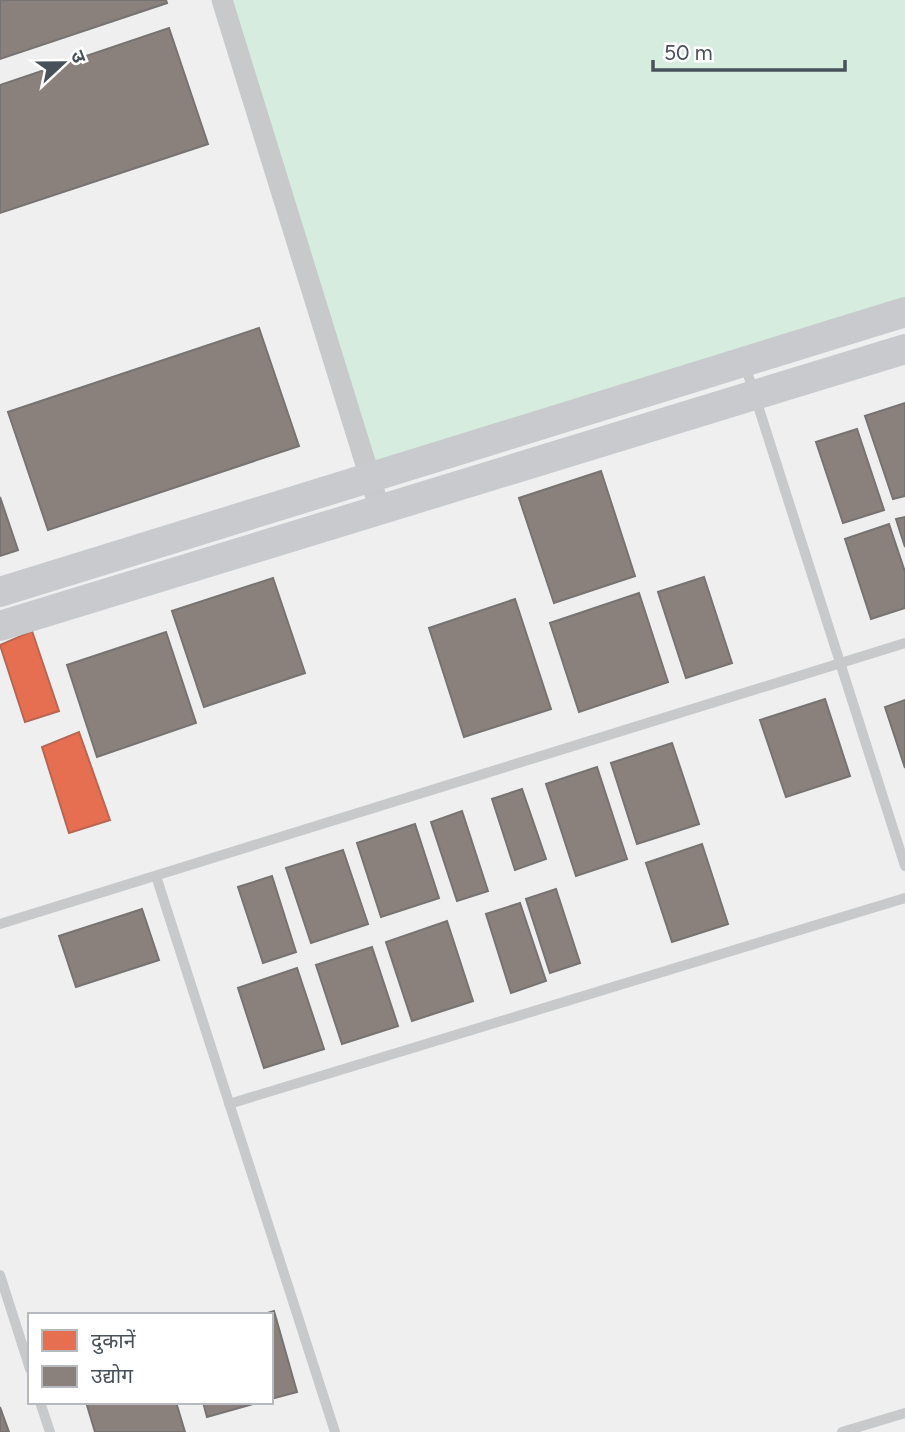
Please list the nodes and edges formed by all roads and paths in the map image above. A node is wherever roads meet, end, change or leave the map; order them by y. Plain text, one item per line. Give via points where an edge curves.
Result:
1 (222, 0) edge
2 (905, 312) edge
3 (905, 349) edge
4 (744, 362) junction
5 (754, 395) junction
6 (370, 477) junction
7 (380, 510) junction
8 (0, 592) edge
9 (0, 626) edge
10 (905, 643) edge
11 (841, 663) junction
12 (905, 866) edge
13 (156, 876) junction
14 (905, 898) edge
15 (0, 924) edge
16 (229, 1104) junction
17 (0, 1275) edge
18 (28, 1362) edge
19 (41, 1404) edge
20 (905, 1413) edge
21 (50, 1432) edge
22 (335, 1432) edge
23 (842, 1432) edge

1 - 6 street
2 - 4 street
3 - 5 street
4 - 5 lane
4 - 6 street
5 - 7 street
5 - 11 lane
6 - 7 street
6 - 8 street
7 - 9 street
10 - 11 lane
11 - 12 lane
11 - 13 lane
13 - 15 lane
13 - 16 lane
14 - 16 lane
16 - 22 lane
17 - 18 lane
19 - 21 lane
20 - 23 lane

